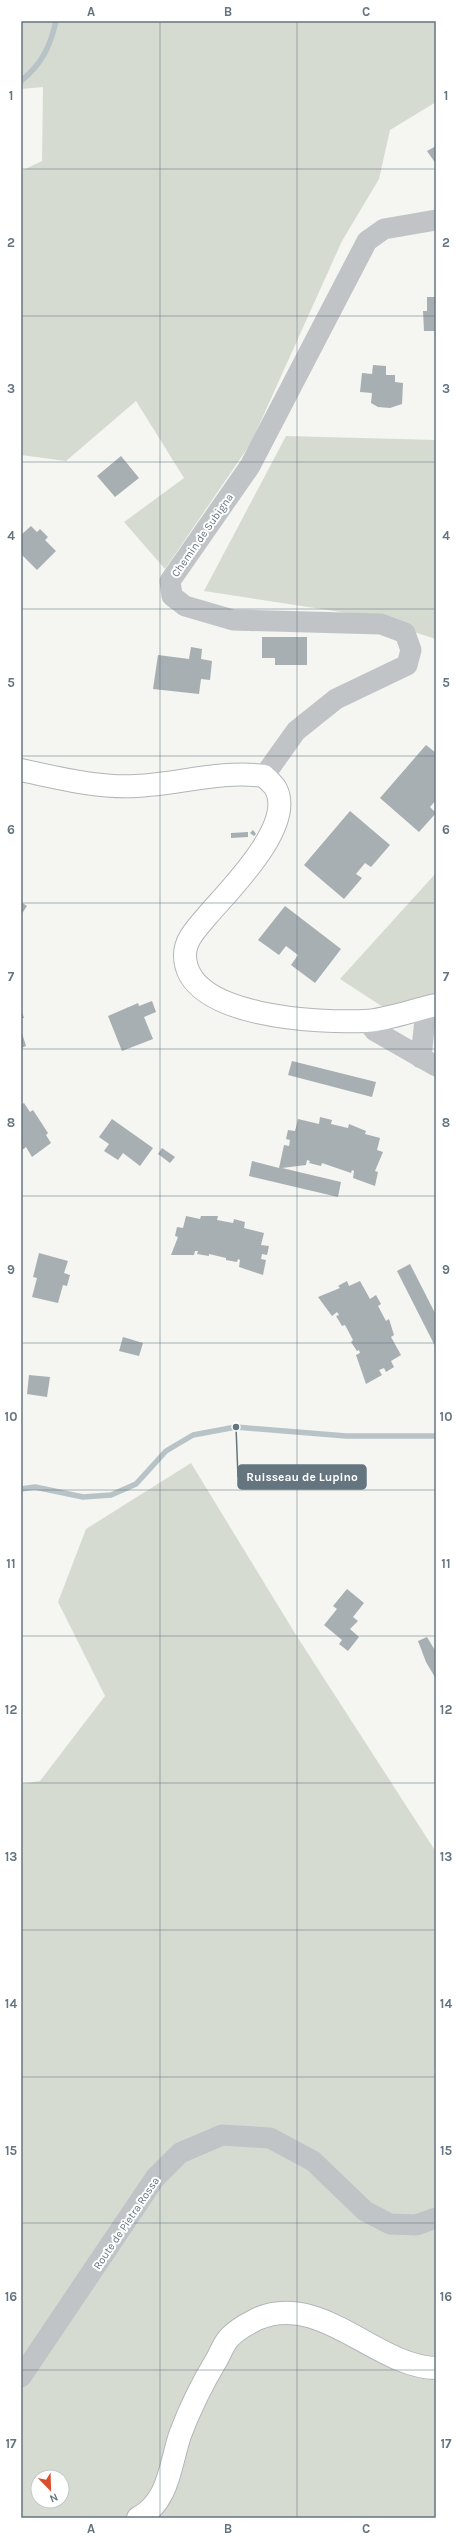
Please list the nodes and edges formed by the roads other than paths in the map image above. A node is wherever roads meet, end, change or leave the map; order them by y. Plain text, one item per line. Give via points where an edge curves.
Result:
1 (436, 220) edge
2 (21, 770) edge
3 (264, 776) junction
4 (435, 1005) edge
5 (367, 1021) junction
6 (429, 1062) edge
7 (436, 2218) edge
8 (436, 2368) edge
9 (21, 2377) edge
10 (138, 2518) edge

1 - 3 street, Chemin de Subigna via 384,229 367,241 250,466 170,581 172,596 185,606 233,620 381,624 405,633 411,650 407,665 336,699 296,731
2 - 3 main road via 108,786 137,786 241,773
3 - 5 main road via 276,790 280,808 275,827 249,866 190,936 185,954 189,972 198,985 212,997 232,1006 307,1020
4 - 5 main road
4 - 6 street via 425,1019
5 - 6 street via 375,1031
7 - 9 street, Route de Pietra Rossa via 416,2225 390,2224 365,2211 313,2161 301,2154 270,2138 222,2135 180,2153 155,2178
8 - 10 main road via 405,2360 312,2316 281,2312 257,2319 229,2338 196,2393 180,2436 165,2489 150,2512

